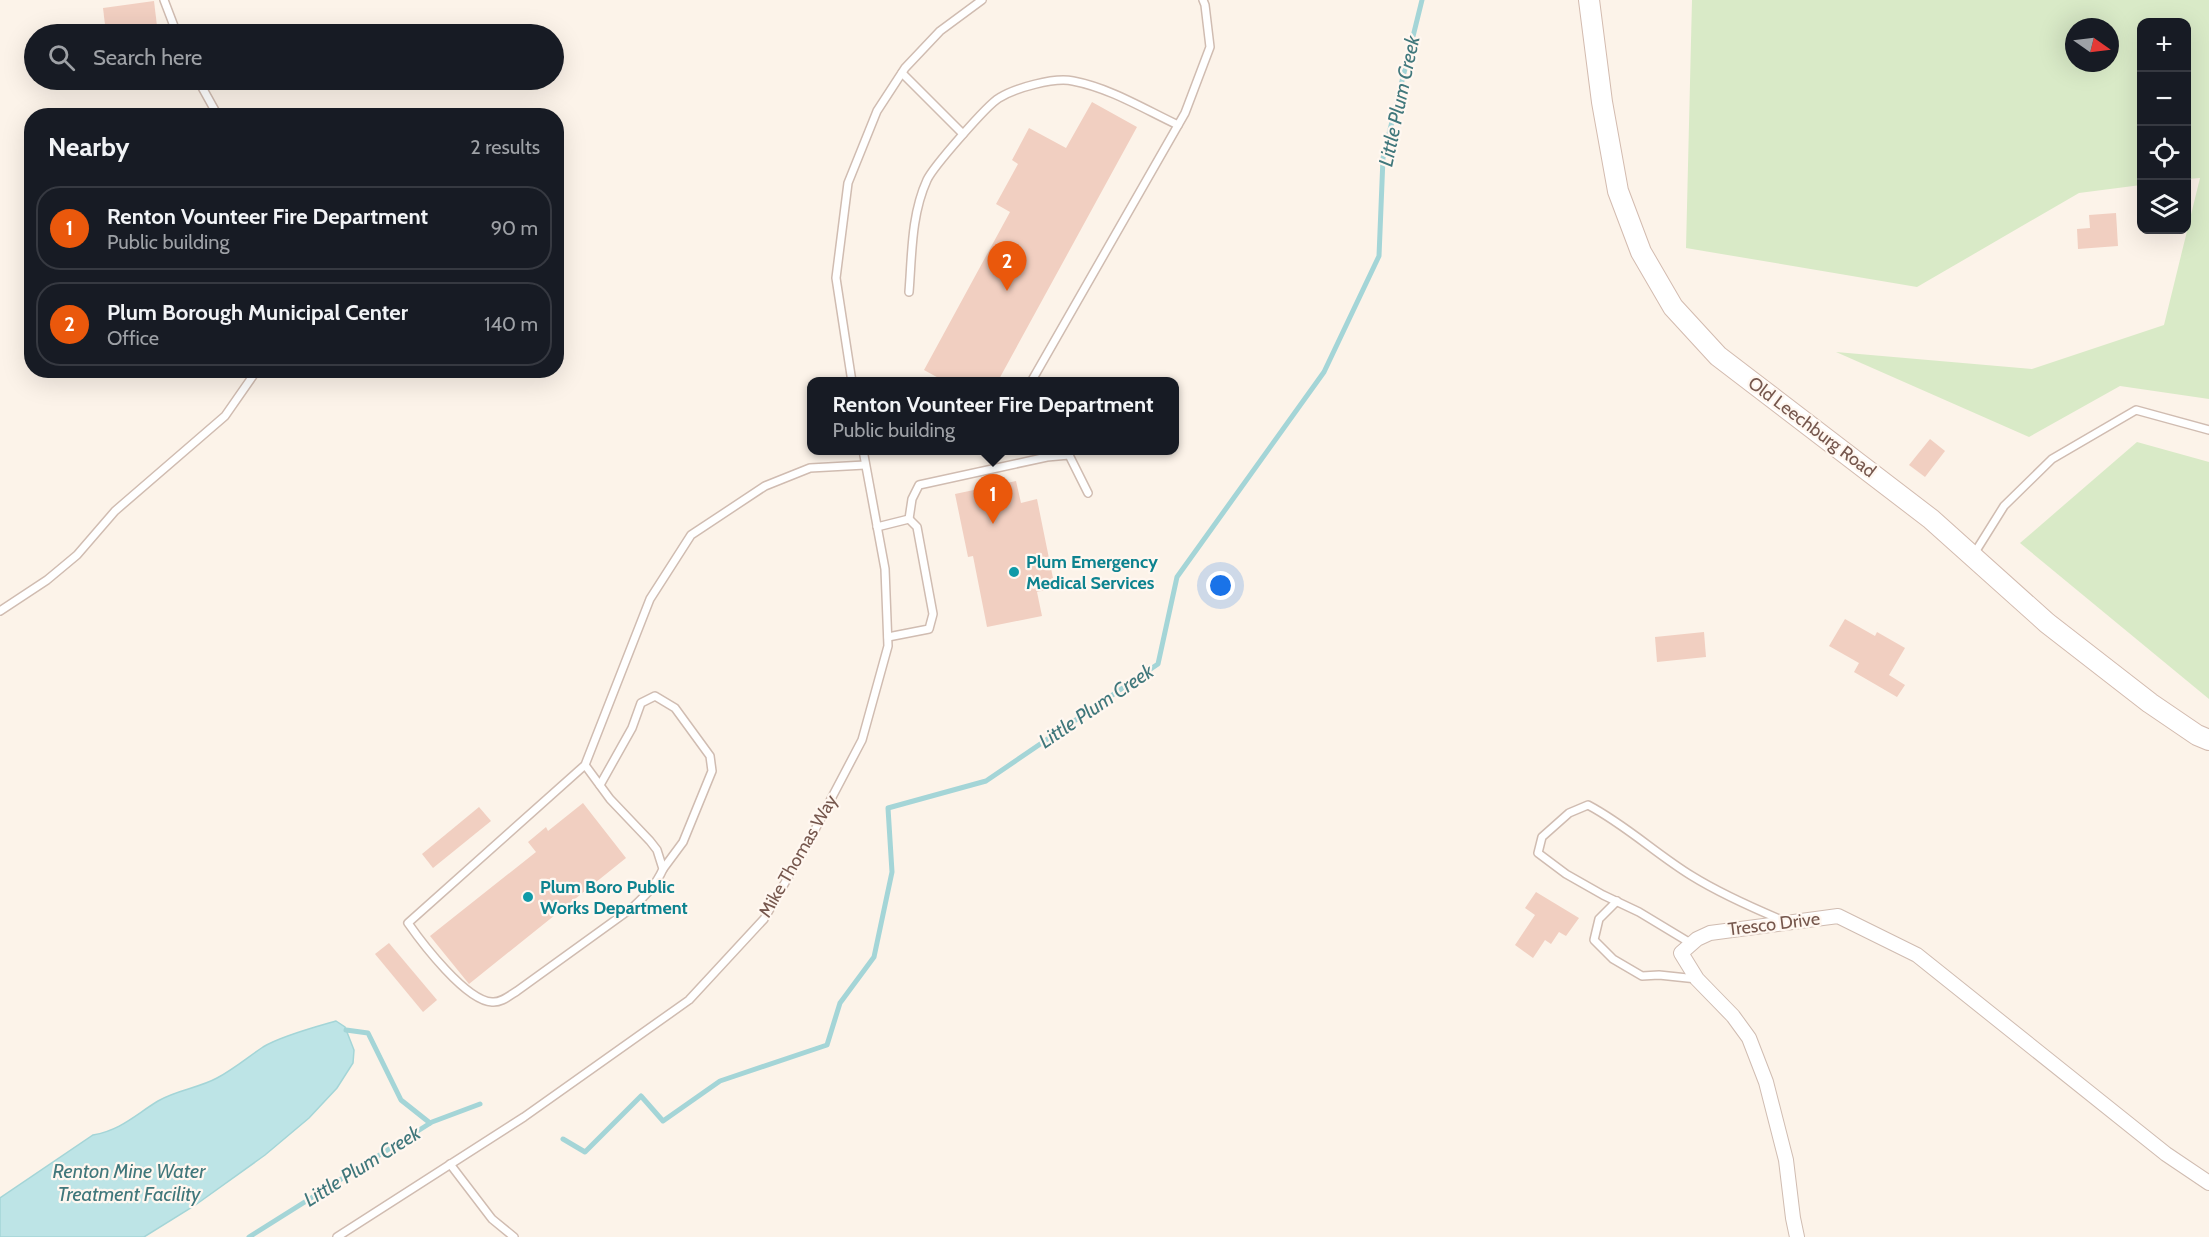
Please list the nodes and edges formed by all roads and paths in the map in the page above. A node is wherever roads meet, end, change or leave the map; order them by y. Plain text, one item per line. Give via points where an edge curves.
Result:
1 (164, 0) edge
2 (981, 0) edge
3 (1203, 0) edge
4 (1589, 0) edge
5 (173, 24) edge
6 (902, 73) junction
7 (204, 90) edge
8 (214, 108) edge
9 (1178, 125) junction
10 (963, 134) junction
11 (909, 292) dead end
12 (851, 377) edge
13 (1033, 377) edge
14 (251, 378) edge
15 (2209, 430) edge
16 (864, 455) edge
17 (865, 465) junction
18 (1088, 493) dead end
19 (909, 519) junction
20 (877, 527) junction
21 (1973, 556) junction
22 (0, 611) edge
23 (888, 637) junction
24 (2209, 740) edge
25 (585, 765) junction
26 (600, 785) junction
27 (663, 869) junction
28 (1617, 901) junction
29 (1785, 922) junction
30 (1692, 944) junction
31 (1697, 979) junction
32 (450, 1164) junction
33 (2209, 1183) edge
34 (337, 1237) edge
35 (514, 1237) edge
36 (1797, 1237) edge

1 - 5 lane
2 - 6 lane via 940,31
3 - 9 lane via 1210,47
4 - 21 street, Old Leechburg Road via 1618,191 1641,252 1673,307 1718,356 1931,519
6 - 10 lane
6 - 12 lane via 877,111 848,183 836,278
7 - 8 lane
9 - 10 lane via 1115,94 1072,80 1046,81 998,98
9 - 13 lane
10 - 11 lane via 927,179 914,226
14 - 22 lane via 225,416 115,511 77,555
15 - 21 lane via 2136,410 2052,459 2004,506
16 - 17 lane, Mike Thomas Way
17 - 20 lane, Mike Thomas Way
17 - 25 lane via 810,468 765,486 691,535 650,599
18 - 19 lane via 1069,455 1047,457 919,485
19 - 20 lane
19 - 23 lane via 917,527 933,614 929,629
20 - 23 lane, Mike Thomas Way via 885,569
21 - 24 street, Old Leechburg Road via 2047,623 2150,704
23 - 32 lane, Mike Thomas Way via 862,740 764,919 689,1000 524,1117
25 - 26 lane
25 - 27 lane via 408,923 425,947 465,989 480,999 502,1001 632,908 658,881
26 - 27 lane via 657,850
26 - 27 lane via 632,728 641,703 655,696 675,708 710,756 712,771 683,842
28 - 29 lane via 1566,874 1538,853 1542,837 1569,813 1588,805 1691,876
28 - 30 lane
28 - 31 lane via 1599,919 1594,940 1613,959 1642,976
29 - 30 street, Tresco Drive via 1710,933
29 - 33 street, Tresco Drive via 1838,916 1917,955 2166,1154
30 - 31 street via 1681,953
31 - 36 street via 1749,1038 1766,1082 1786,1161
32 - 34 lane, Mike Thomas Way
32 - 35 lane via 492,1219

